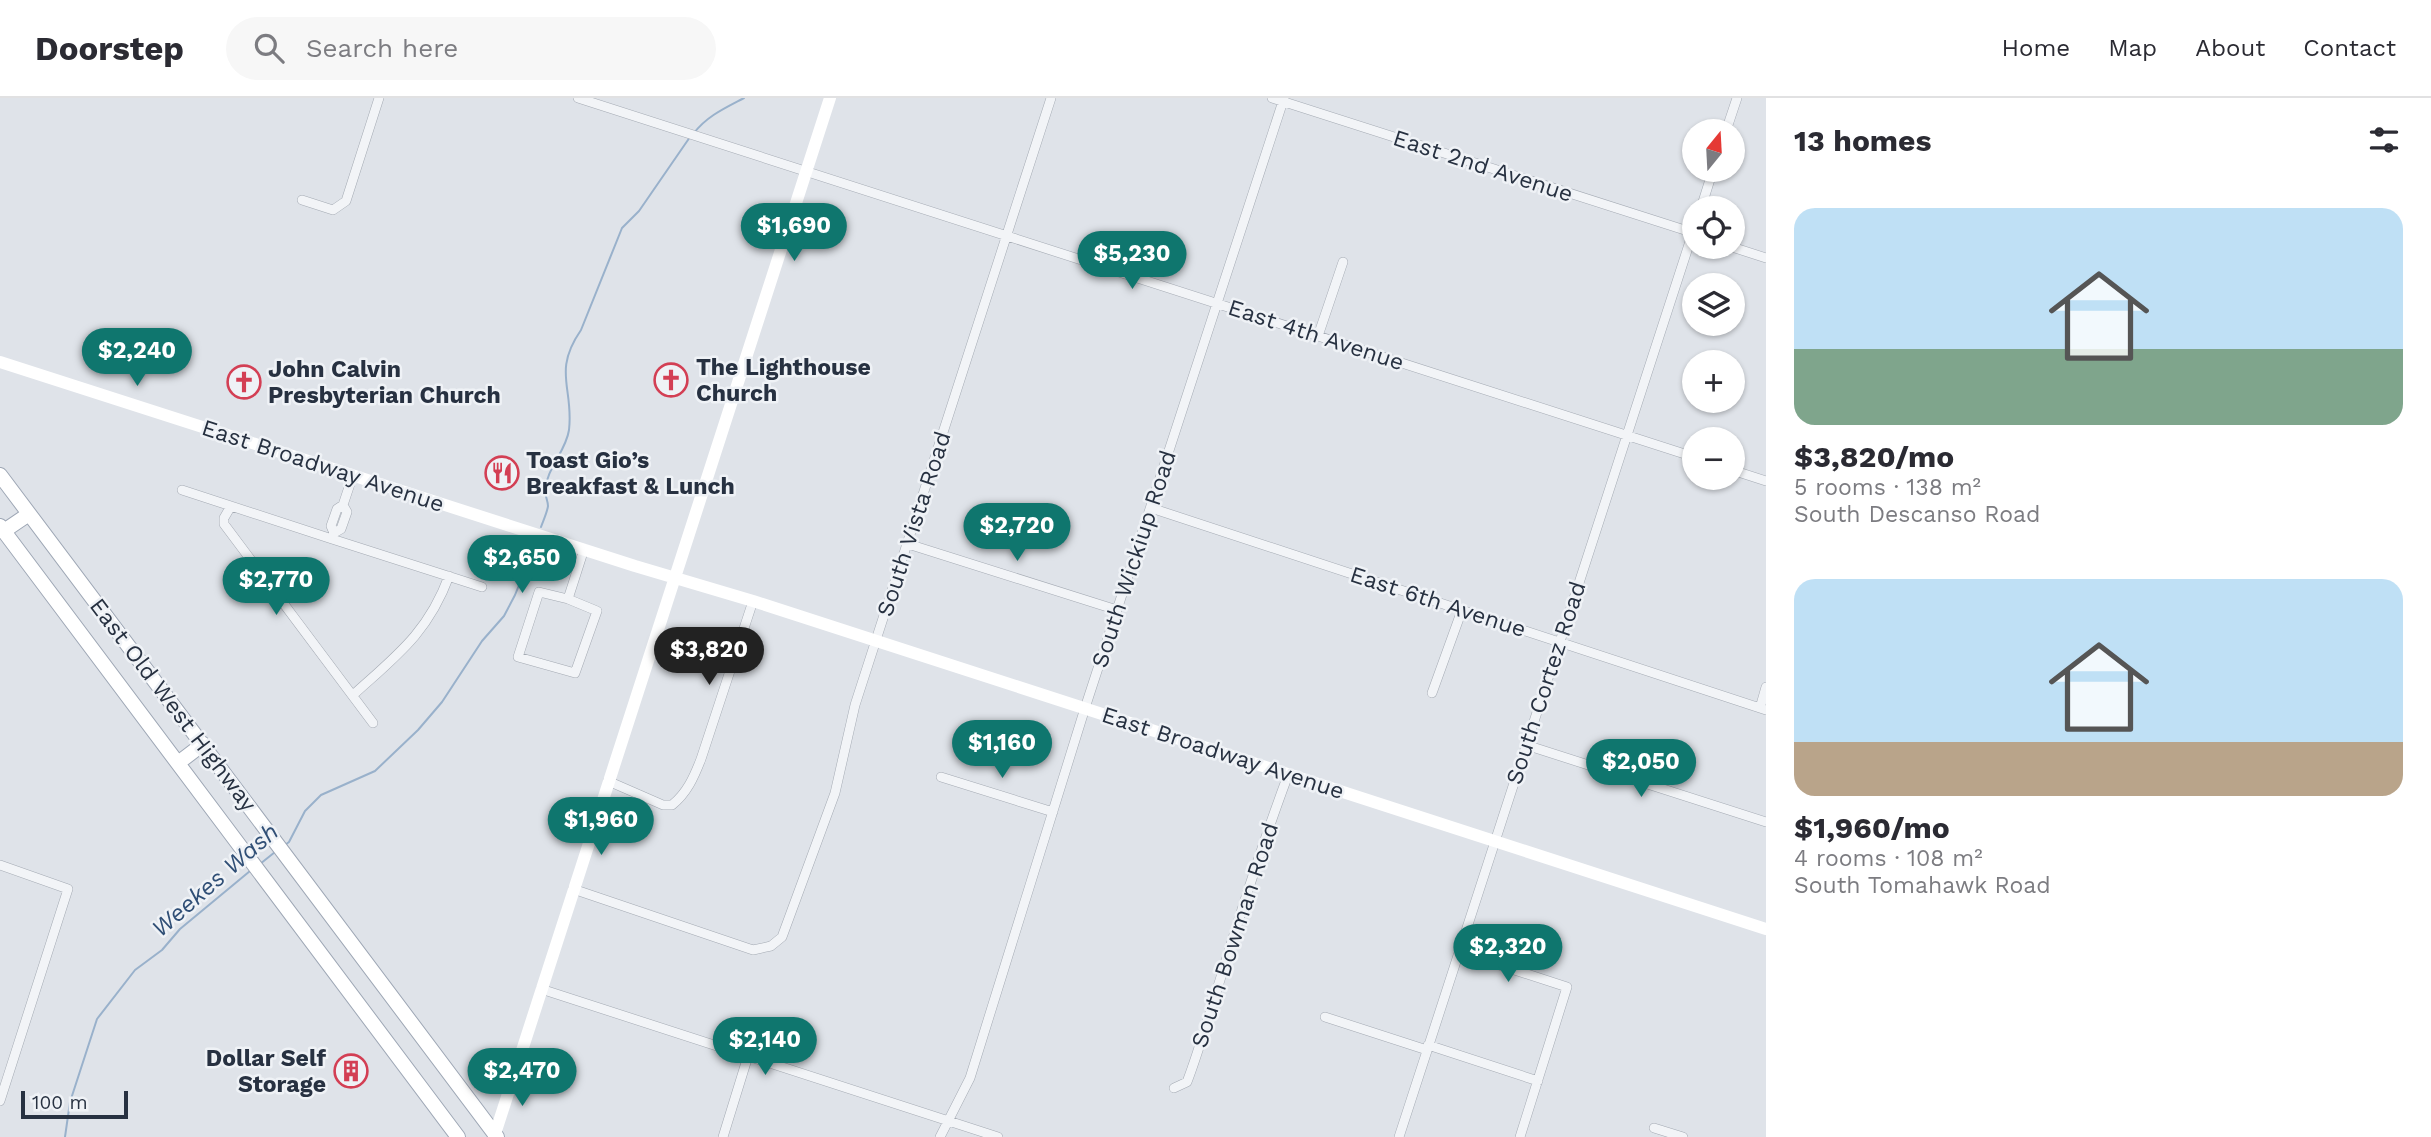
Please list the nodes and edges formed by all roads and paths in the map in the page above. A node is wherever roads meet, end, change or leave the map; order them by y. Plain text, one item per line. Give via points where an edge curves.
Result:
1 (379, 98) edge
2 (578, 98) edge
3 (830, 98) edge
4 (1051, 98) edge
5 (1272, 98) edge
6 (1737, 98) edge
7 (1283, 100) edge
8 (1730, 119) edge
9 (807, 170) junction
10 (302, 200) dead end
11 (1682, 228) edge
12 (1008, 235) junction
13 (1745, 251) edge
14 (1766, 258) edge
15 (1685, 259) edge
16 (1343, 262) dead end
17 (1217, 303) junction
18 (1318, 336) junction
19 (0, 362) edge
20 (1627, 435) junction
21 (1682, 453) edge
22 (1745, 474) edge
23 (0, 475) edge
24 (353, 475) junction
25 (1766, 481) edge
26 (182, 490) dead end
27 (231, 506) junction
28 (1151, 508) junction
29 (29, 514) junction
30 (2, 529) edge
31 (333, 536) junction
32 (908, 544) junction
33 (584, 549) junction
34 (449, 576) junction
35 (676, 579) junction
36 (482, 587) dead end
37 (568, 599) junction
38 (753, 601) junction
39 (1117, 610) junction
40 (1462, 610) junction
41 (876, 641) junction
42 (1560, 642) junction
43 (1766, 687) edge
44 (1432, 693) dead end
45 (352, 695) junction
46 (1085, 708) junction
47 (1763, 709) edge
48 (373, 723) dead end
49 (203, 744) junction
50 (1527, 744) junction
51 (178, 763) junction
52 (1288, 775) junction
53 (941, 777) dead end
54 (608, 780) junction
55 (1053, 812) junction
56 (1766, 822) edge
57 (1495, 840) junction
58 (0, 865) edge
59 (573, 889) junction
60 (1766, 929) edge
61 (1459, 952) junction
62 (541, 989) junction
63 (1325, 1017) dead end
64 (1428, 1048) junction
65 (748, 1056) junction
66 (5, 1072) edge
67 (1538, 1081) junction
68 (1174, 1088) dead end
69 (0, 1101) edge
70 (947, 1121) junction
71 (1654, 1128) dead end
72 (495, 1136) edge
73 (458, 1137) edge
74 (723, 1137) edge
75 (940, 1137) edge
76 (998, 1137) edge
77 (1399, 1137) edge
78 (1520, 1137) edge
79 (1683, 1137) edge

1 - 10 street via 346,201 333,210
2 - 9 street, East 4th Avenue
3 - 9 main road
4 - 12 street, South Vista Road
5 - 7 street, East 2nd Avenue
6 - 8 street
7 - 11 street, East 2nd Avenue
7 - 17 street, South Wickiup Road
9 - 12 street, East 4th Avenue
9 - 35 main road
12 - 17 street, East 4th Avenue
12 - 32 street, South Vista Road
13 - 14 street
15 - 20 street, South Cortez Road
16 - 18 street
17 - 18 street, East 4th Avenue
17 - 28 street, South Wickiup Road
18 - 20 street, East 4th Avenue
19 - 24 main road, East Broadway Avenue
20 - 21 street, East 4th Avenue
20 - 42 street, South Cortez Road
22 - 25 street
23 - 29 main road, East Old West Highway
24 - 31 street via 344,505 337,509 331,526
24 - 33 main road, East Broadway Avenue
26 - 27 street
27 - 31 street
27 - 45 street via 224,524
28 - 39 street, South Wickiup Road
28 - 40 street, East 6th Avenue
29 - 30 main road
29 - 49 main road, East Old West Highway
30 - 51 main road, East Old West Highway
31 - 34 street
32 - 39 street
32 - 41 street, South Vista Road
33 - 35 main road, East Broadway Avenue
33 - 37 street
34 - 36 street
34 - 45 street via 440,600 412,642
35 - 38 main road, East Broadway Avenue
35 - 54 main road
37 - 37 street via 539,592 518,657 575,673 597,611
38 - 41 main road, East Broadway Avenue
38 - 54 street via 692,782 672,806
39 - 46 street, South Wickiup Road
40 - 42 street, East 6th Avenue
40 - 44 street
41 - 46 main road, East Broadway Avenue
41 - 59 street, South Vista Road via 855,705 835,793 782,937 771,946 753,950
42 - 47 street, East 6th Avenue
42 - 50 street, South Cortez Road
43 - 47 street
45 - 48 street
46 - 52 main road, East Broadway Avenue
46 - 55 street, South Wickiup Road
49 - 51 main road
49 - 72 main road, East Old West Highway
50 - 56 street
50 - 57 street, South Cortez Road
51 - 73 main road, East Old West Highway
52 - 57 main road, East Broadway Avenue
52 - 68 street, South Bowman Road via 1205,1036 1188,1082
53 - 55 street
54 - 59 main road
55 - 70 street, South Wickiup Road via 970,1077
57 - 60 main road, East Broadway Avenue
57 - 61 street, South Cortez Road
58 - 66 street via 68,888
59 - 62 main road
61 - 64 street, South Cortez Road
61 - 67 street via 1567,988
62 - 65 street
62 - 72 main road
63 - 64 street
64 - 67 street
64 - 77 street, South Cortez Road
65 - 70 street
65 - 74 street
66 - 69 street
67 - 78 street
70 - 75 street, South Wickiup Road
70 - 76 street
71 - 79 street

